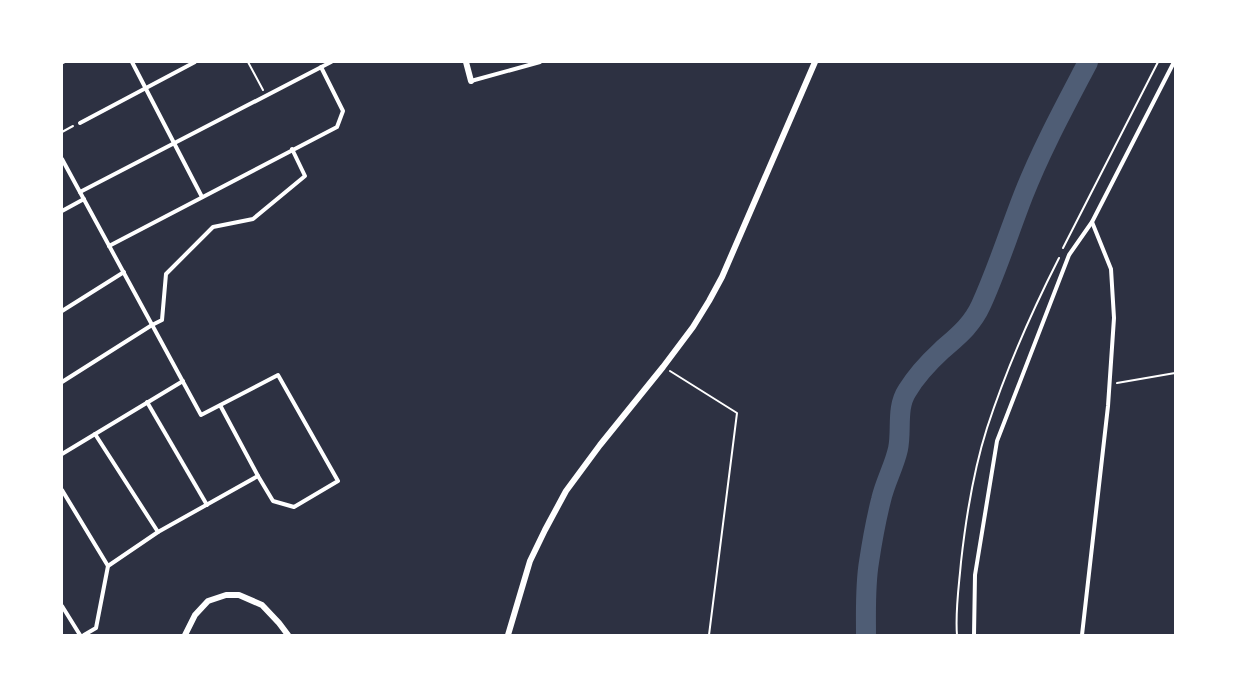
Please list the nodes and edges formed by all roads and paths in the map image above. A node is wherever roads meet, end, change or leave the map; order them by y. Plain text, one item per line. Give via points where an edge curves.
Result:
1 (132, 62) edge
2 (195, 62) edge
3 (248, 62) edge
4 (331, 62) edge
5 (466, 62) edge
6 (540, 62) edge
7 (815, 62) edge
8 (1174, 62) edge
9 (320, 68) junction
10 (471, 81) joint
11 (145, 88) junction
12 (266, 96) junction
13 (80, 122) joint
14 (62, 132) edge
15 (174, 144) junction
16 (292, 150) junction
17 (62, 159) edge
18 (80, 192) junction
19 (202, 197) junction
20 (84, 199) junction
21 (62, 211) edge
22 (1092, 222) junction
23 (109, 246) junction
24 (124, 272) junction
25 (62, 310) edge
26 (152, 325) junction
27 (663, 367) junction
28 (1175, 373) edge
29 (183, 381) junction
30 (62, 382) edge
31 (1109, 385) junction
32 (147, 402) junction
33 (220, 405) junction
34 (95, 434) junction
35 (62, 454) edge
36 (258, 476) junction
37 (62, 490) edge
38 (207, 505) junction
39 (158, 532) junction
40 (108, 566) junction
41 (62, 606) edge
42 (80, 635) edge
43 (84, 635) edge
44 (186, 635) edge
45 (288, 635) edge
46 (508, 635) edge
47 (709, 635) edge
48 (974, 635) edge
49 (1082, 635) edge

1 - 11 street
2 - 11 street
3 - 12 path
4 - 9 street
5 - 10 street
6 - 10 street
7 - 27 street via 722,277 693,327
8 - 22 street
9 - 12 street
9 - 16 street via 343,111 337,127
11 - 13 street
11 - 15 street
12 - 15 street
13 - 14 path
15 - 18 street
15 - 19 street
16 - 19 street
16 - 26 street via 305,176 253,219 213,227 166,274 162,320
17 - 18 street
18 - 20 street
19 - 23 street
20 - 21 street
20 - 23 street
22 - 31 street via 1111,269 1114,318
22 - 48 street via 1069,255 997,441 975,575
23 - 24 street
24 - 25 street
24 - 26 street
26 - 29 street
26 - 30 street
27 - 46 street via 566,491 530,561
27 - 47 path via 737,413
28 - 31 path
29 - 32 street
29 - 33 street via 201,414
31 - 49 street
32 - 34 street
32 - 38 street
33 - 36 street
33 - 36 street via 278,375 338,481 294,507 273,501
34 - 35 street
34 - 39 street
36 - 38 street
37 - 40 street
38 - 39 street
39 - 40 street
40 - 43 street via 96,628
41 - 42 street
44 - 45 street via 195,614 208,601 226,595 239,595 262,605

